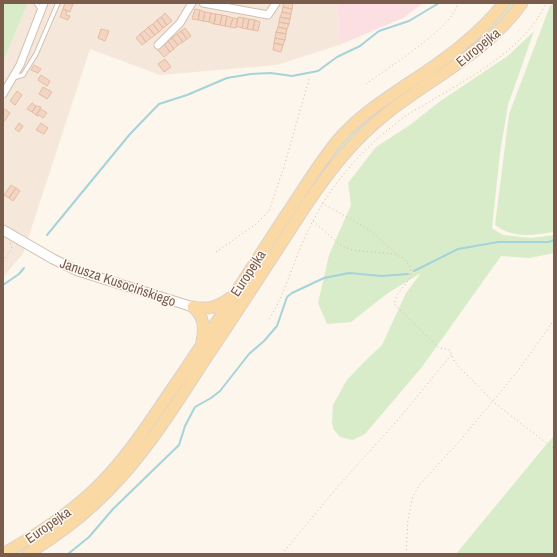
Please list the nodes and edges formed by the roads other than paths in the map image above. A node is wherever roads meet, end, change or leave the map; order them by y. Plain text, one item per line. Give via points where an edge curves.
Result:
1 (36, 3) edge
2 (58, 3) edge
3 (192, 3) edge
4 (203, 3) edge
5 (276, 3) edge
6 (504, 3) edge
7 (522, 3) edge
8 (42, 6) edge
9 (158, 44) dead end
10 (12, 78) junction
11 (3, 94) edge
12 (3, 230) edge
13 (234, 295) junction
14 (193, 307) junction
15 (202, 345) junction
16 (3, 554) edge
17 (27, 554) edge

1 - 8 lane
2 - 10 lane via 36,54 23,75
3 - 9 street via 180,23
4 - 5 street via 268,15
6 - 13 main road, Europejka via 486,24 460,47 375,106 338,139
7 - 17 main road, Europejka via 489,41 386,114 348,150 309,201 137,458 84,514 51,540
8 - 10 street via 20,65
10 - 11 street
12 - 14 street, Janusza Kusocińskiego via 78,271
13 - 14 main road via 212,308
13 - 15 main road, Europejka
14 - 15 main road via 203,320
15 - 16 main road, Europejka via 147,427 96,488 67,513

